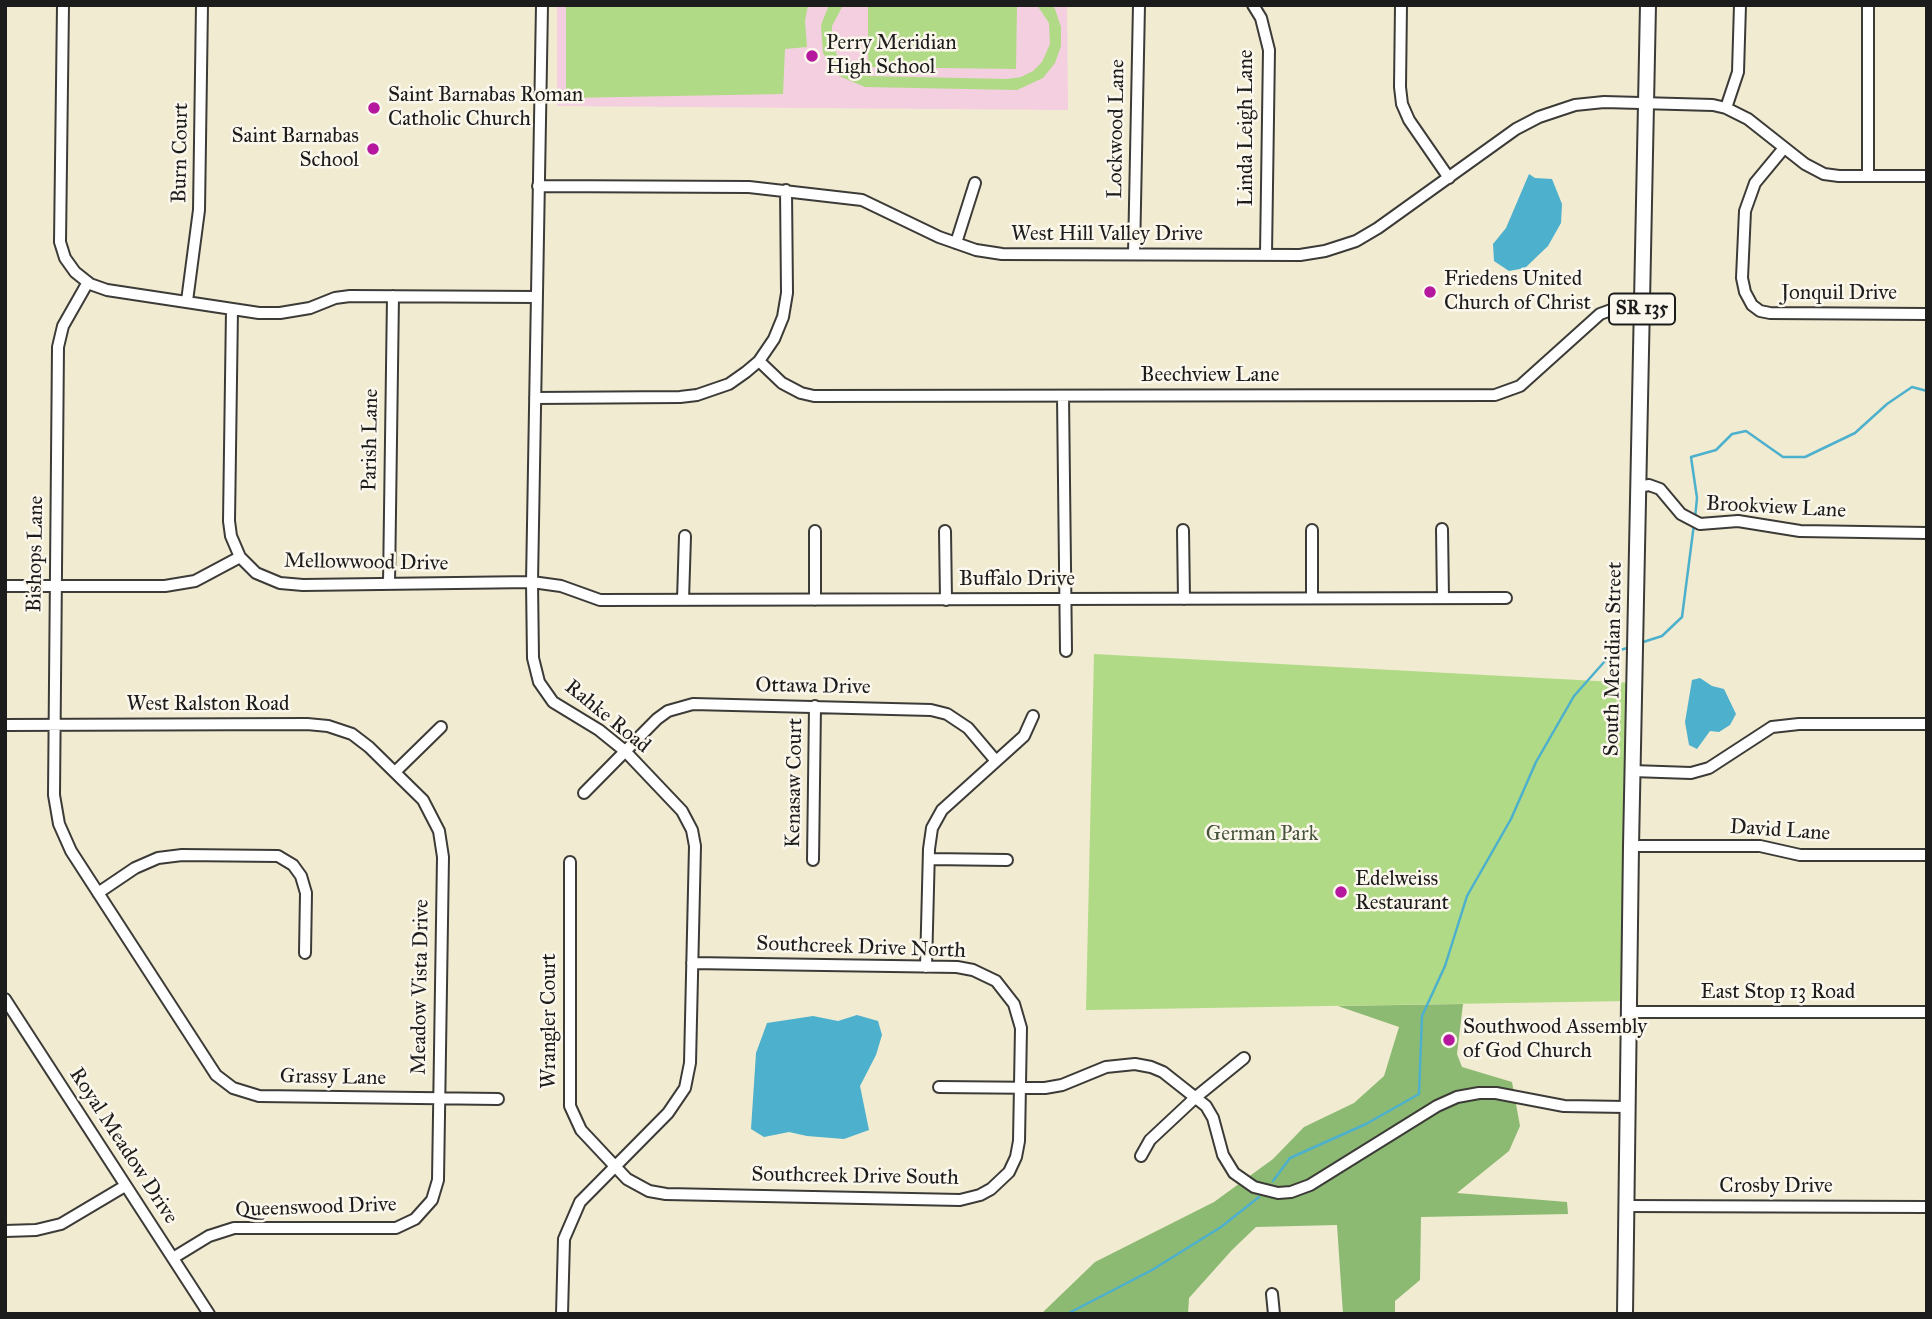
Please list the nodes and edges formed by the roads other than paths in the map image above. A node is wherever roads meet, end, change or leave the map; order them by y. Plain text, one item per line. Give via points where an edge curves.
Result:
1 (63, 5) edge
2 (202, 5) edge
3 (542, 5) edge
4 (1139, 5) edge
5 (1253, 5) edge
6 (1401, 5) edge
7 (1648, 5) edge
8 (1740, 5) edge
9 (1868, 5) edge
10 (1646, 103) junction
11 (1726, 108) junction
12 (1784, 148) junction
13 (1868, 176) junction
14 (1927, 176) edge
15 (1449, 178) junction
16 (975, 183) dead end
17 (538, 186) junction
18 (786, 190) junction
19 (956, 243) junction
20 (1134, 254) junction
21 (1266, 254) junction
22 (88, 282) junction
23 (393, 296) junction
24 (537, 298) junction
25 (187, 302) junction
26 (232, 309) junction
27 (1642, 312) junction
28 (1927, 314) edge
29 (759, 361) junction
30 (1063, 396) junction
31 (535, 398) junction
32 (1638, 487) junction
33 (1442, 529) dead end
34 (1184, 530) dead end
35 (1312, 530) dead end
36 (815, 531) dead end
37 (945, 531) dead end
38 (1927, 533) edge
39 (685, 536) dead end
40 (240, 557) junction
41 (532, 582) junction
42 (389, 584) junction
43 (5, 586) edge
44 (55, 586) junction
45 (1312, 598) junction
46 (1443, 598) junction
47 (1506, 598) dead end
48 (1065, 599) junction
49 (1184, 599) junction
50 (684, 600) junction
51 (815, 600) junction
52 (946, 600) junction
53 (1066, 651) dead end
54 (815, 706) junction
55 (1033, 716) dead end
56 (1927, 724) edge
57 (5, 725) edge
58 (54, 725) junction
59 (441, 727) dead end
60 (625, 751) junction
61 (996, 761) junction
62 (1632, 771) junction
63 (396, 772) junction
64 (584, 793) dead end
65 (1631, 846) junction
66 (1927, 855) edge
67 (929, 859) junction
68 (813, 860) dead end
69 (1007, 860) dead end
70 (570, 862) dead end
71 (98, 893) junction
72 (305, 953) dead end
73 (692, 963) junction
74 (926, 967) junction
75 (5, 999) edge
76 (1629, 1012) junction
77 (1927, 1012) edge
78 (1244, 1058) dead end
79 (216, 1075) joint
80 (939, 1087) dead end
81 (1020, 1088) junction
82 (1196, 1097) junction
83 (439, 1098) junction
84 (498, 1099) dead end
85 (1626, 1107) junction
86 (1141, 1156) dead end
87 (614, 1166) junction
88 (125, 1185) junction
89 (1625, 1206) junction
90 (1927, 1207) edge
91 (422, 1214) joint
92 (5, 1231) edge
93 (173, 1258) junction
94 (1272, 1294) dead end
95 (209, 1314) edge
96 (562, 1314) edge
97 (1274, 1314) edge
98 (1625, 1314) edge

1 - 22 street via 60,242 65,258
2 - 25 street, Burn Court via 200,210
3 - 17 street, Rahke Road
4 - 20 street, Lockwood Lane
5 - 21 street, Linda Leigh Lane via 1269,50
6 - 15 street via 1402,104
7 - 10 main road, South Meridian Street / SR 135
8 - 11 street via 1738,72
9 - 13 street
10 - 11 street, West Hill Valley Drive
10 - 15 street, West Hill Valley Drive via 1575,105 1539,117
10 - 27 main road, South Meridian Street / SR 135
11 - 12 street
12 - 13 street via 1824,174
12 - 28 street, Jonquil Drive via 1755,183 1745,211 1742,278 1752,305 1770,313
13 - 14 street
15 - 21 street, West Hill Valley Drive via 1356,241 1300,255
16 - 19 street
17 - 18 street, West Hill Valley Drive
17 - 24 street, Rahke Road
18 - 19 street, West Hill Valley Drive via 862,200
18 - 29 street via 787,293 774,339
19 - 20 street, West Hill Valley Drive via 1002,254
20 - 21 street, West Hill Valley Drive
22 - 25 street via 107,290
22 - 44 street, Bishops Lane via 63,326 58,347
23 - 24 street
23 - 26 street via 335,298 281,313
23 - 42 street, Parish Lane
24 - 31 street, Rahke Road
25 - 26 street
26 - 40 street via 229,521
27 - 30 street, Beechview Lane via 1600,314 1520,386 1495,395
27 - 32 main road, South Meridian Street / SR 135
29 - 30 street, Beechview Lane via 782,383 814,396
29 - 31 street via 729,384 697,395
30 - 48 street
31 - 41 street, Rahke Road
32 - 38 street, Brookview Lane via 1660,489 1678,511 1696,522 1738,521 1800,531
32 - 62 main road, South Meridian Street / SR 135
33 - 46 street
34 - 49 street
35 - 45 street
36 - 51 street
37 - 52 street
39 - 50 street
40 - 42 street, Mellowwood Drive via 256,573 280,583
40 - 44 street via 195,580 166,586
41 - 42 street, Mellowwood Drive
41 - 50 street, Buffalo Drive via 561,586 600,600
41 - 60 street, Rahke Road via 533,658 539,682 554,702
43 - 44 street
44 - 58 street, Bishops Lane
45 - 46 street, Buffalo Drive
45 - 49 street, Buffalo Drive
46 - 47 street, Buffalo Drive
48 - 49 street, Buffalo Drive
48 - 52 street, Buffalo Drive
48 - 53 street
50 - 51 street, Buffalo Drive
51 - 52 street, Buffalo Drive
54 - 60 street, Ottawa Drive via 680,706 657,719
54 - 61 street, Ottawa Drive via 947,714 968,728
54 - 68 street, Kenasaw Court
55 - 61 street via 1024,736
56 - 62 street via 1772,727 1709,768 1691,773
57 - 58 street, West Ralston Road
58 - 63 street, West Ralston Road via 324,725 356,736
58 - 71 street, Bishops Lane via 54,795 59,824
59 - 63 street
60 - 64 street, Ottawa Drive
60 - 73 street, Rahke Road via 681,811 692,830
61 - 67 street via 942,810 932,828
62 - 65 main road, South Meridian Street / SR 135
63 - 83 street, Meadow Vista Drive via 430,811 442,848
65 - 66 street, David Lane via 1760,846 1800,855
65 - 76 main road, South Meridian Street / SR 135
67 - 69 street
67 - 74 street
70 - 87 street, Wrangler Court via 570,1107 581,1130
71 - 72 street via 158,858 278,856 293,865 306,893
71 - 79 street, Bishops Lane
73 - 74 street, Southcreek Drive North
73 - 87 street, Rahke Road via 690,1063 685,1088 668,1113
74 - 81 street, Southcreek Drive North via 973,970 996,981 1010,996 1021,1028
75 - 88 street, Royal Meadow Drive
76 - 77 street, East Stop 13 Road
76 - 85 main road, South Meridian Street / SR 135
78 - 82 street
79 - 83 street, Grassy Lane via 235,1089 259,1096
80 - 81 street
81 - 82 street via 1062,1085 1106,1067 1135,1064 1163,1072
81 - 87 street, Southcreek Drive South via 1019,1145 1013,1165 1004,1179 969,1199 666,1194 634,1184
82 - 85 street via 1213,1118 1223,1155 1234,1173 1254,1187 1278,1193 1310,1185 1457,1097 1496,1093 1564,1106
82 - 86 street via 1150,1140
83 - 84 street, Grassy Lane
83 - 91 street, Meadow Vista Drive via 438,1184
85 - 89 main road, South Meridian Street / SR 135
87 - 96 street, Rahke Road via 580,1202 564,1239
88 - 92 street via 61,1224
88 - 93 street, Royal Meadow Drive
89 - 90 street, Crosby Drive
89 - 98 main road, South Meridian Street / SR 135
91 - 93 street, Queenswood Drive via 392,1228 230,1229
93 - 95 street, Royal Meadow Drive
94 - 97 street

